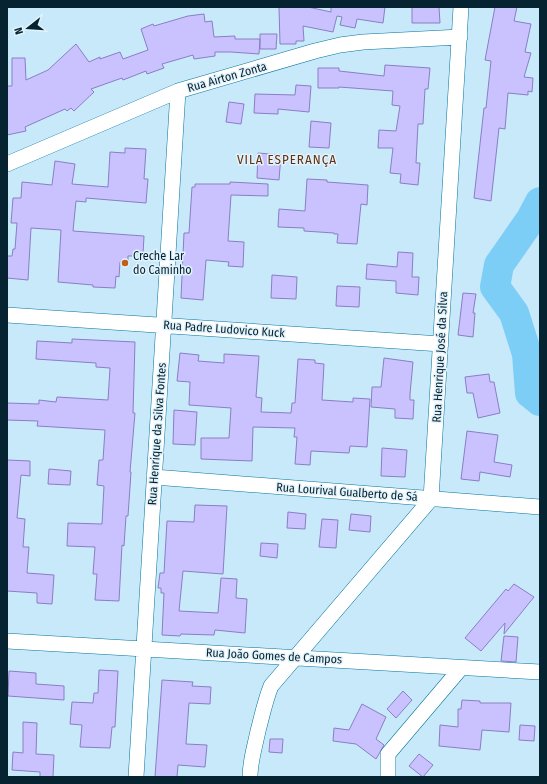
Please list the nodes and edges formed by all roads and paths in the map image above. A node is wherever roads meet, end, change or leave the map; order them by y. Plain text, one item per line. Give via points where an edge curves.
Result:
1 (461, 7) edge
2 (460, 37) junction
3 (178, 91) junction
4 (7, 164) edge
5 (7, 315) edge
6 (164, 325) junction
7 (441, 344) junction
8 (154, 477) junction
9 (432, 499) junction
10 (540, 508) edge
11 (7, 641) edge
12 (144, 649) junction
13 (296, 658) junction
14 (461, 668) junction
15 (540, 672) edge
16 (136, 777) edge
17 (250, 777) edge
18 (388, 777) edge

1 - 2 street, Rua Henrique José da Silva
2 - 3 street, Rua Airton Zonta via 340,45
2 - 7 street, Rua Henrique José da Silva
3 - 4 street, Rua Airton Zonta
3 - 6 street, Rua Henrique da Silva Fontes
5 - 6 street, Rua Padre Ludovico Kuck
6 - 7 street, Rua Padre Ludovico Kuck
6 - 8 street, Rua Henrique da Silva Fontes
7 - 9 street, Rua Henrique José da Silva
8 - 9 street, Rua Lourival Gualberto de Sá
8 - 12 street, Rua Henrique da Silva Fontes
9 - 10 street, Rua Lourival Gualberto de Sá
9 - 13 street
11 - 12 street, Rua João Gomes de Campos
12 - 13 street, Rua João Gomes de Campos
12 - 16 street, Rua Henrique da Silva Fontes
13 - 14 street, Rua João Gomes de Campos
13 - 17 street via 271,686 253,752
14 - 15 street, Rua João Gomes de Campos
14 - 18 street via 388,754

